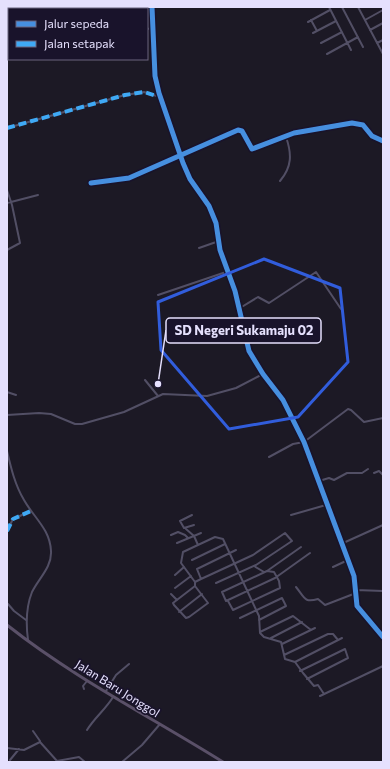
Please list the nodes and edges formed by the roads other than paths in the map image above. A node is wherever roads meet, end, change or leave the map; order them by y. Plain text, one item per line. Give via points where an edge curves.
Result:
1 (152, 7) edge
2 (329, 7) edge
3 (342, 7) edge
4 (364, 7) edge
5 (359, 8) edge
6 (330, 10) junction
7 (383, 10) edge
8 (312, 20) junction
9 (365, 20) junction
10 (336, 21) junction
11 (308, 22) dead end
12 (383, 23) edge
13 (153, 28) junction
14 (148, 29) edge
15 (317, 30) junction
16 (370, 30) junction
17 (342, 32) junction
18 (313, 33) dead end
19 (358, 37) junction
20 (383, 40) edge
21 (321, 43) dead end
22 (348, 43) junction
23 (377, 43) junction
24 (363, 46) dead end
25 (351, 50) dead end
26 (327, 54) dead end
27 (383, 54) edge
28 (160, 97) junction
29 (7, 128) edge
30 (286, 137) junction
31 (383, 141) edge
32 (180, 155) junction
33 (280, 182) dead end
34 (91, 183) dead end
35 (7, 190) edge
36 (38, 195) dead end
37 (11, 202) junction
38 (7, 203) edge
39 (219, 241) junction
40 (199, 248) dead end
41 (7, 250) edge
42 (229, 271) junction
43 (158, 295) dead end
44 (240, 308) junction
45 (341, 309) dead end
46 (262, 374) junction
47 (145, 380) dead end
48 (7, 392) edge
49 (16, 395) dead end
50 (158, 396) junction
51 (7, 415) edge
52 (383, 418) edge
53 (304, 442) junction
54 (7, 451) edge
55 (269, 457) dead end
56 (368, 469) dead end
57 (374, 473) dead end
58 (383, 475) edge
59 (320, 480) junction
60 (326, 505) junction
61 (30, 511) junction
62 (192, 515) dead end
63 (292, 515) dead end
64 (194, 526) dead end
65 (383, 526) edge
66 (186, 529) junction
67 (7, 531) edge
68 (201, 533) dead end
69 (171, 535) dead end
70 (194, 536) junction
71 (188, 538) junction
72 (177, 543) dead end
73 (225, 544) junction
74 (341, 544) junction
75 (198, 545) junction
76 (301, 547) dead end
77 (236, 550) dead end
78 (310, 553) dead end
79 (230, 554) junction
80 (192, 560) dead end
81 (348, 560) junction
82 (234, 563) junction
83 (254, 566) junction
84 (184, 567) junction
85 (333, 567) dead end
86 (267, 571) junction
87 (264, 572) junction
88 (239, 573) junction
89 (174, 575) dead end
90 (191, 576) junction
91 (277, 577) junction
92 (201, 579) junction
93 (195, 582) junction
94 (243, 582) junction
95 (216, 583) dead end
96 (196, 586) junction
97 (296, 587) dead end
98 (175, 588) dead end
99 (356, 590) junction
100 (248, 591) junction
101 (383, 591) edge
102 (356, 593) junction
103 (171, 594) dead end
104 (202, 594) junction
105 (176, 600) junction
106 (228, 601) junction
107 (252, 601) junction
108 (8, 604) dead end
109 (257, 610) junction
110 (179, 612) junction
111 (240, 618) dead end
112 (26, 620) junction
113 (259, 620) junction
114 (302, 622) junction
115 (7, 625) edge
116 (315, 628) dead end
117 (311, 630) junction
118 (260, 632) junction
119 (342, 638) dead end
120 (383, 638) edge
121 (270, 639) junction
122 (28, 640) junction
123 (338, 640) junction
124 (282, 644) junction
125 (284, 656) junction
126 (295, 662) junction
127 (129, 664) dead end
128 (383, 666) edge
129 (300, 671) junction
130 (307, 679) junction
131 (88, 680) junction
132 (84, 689) dead end
133 (106, 691) junction
134 (324, 694) junction
135 (114, 696) junction
136 (320, 696) dead end
137 (160, 724) junction
138 (87, 730) dead end
139 (34, 731) dead end
140 (40, 742) junction
141 (7, 748) edge
142 (19, 749) junction
143 (10, 760) dead end
144 (85, 762) edge
145 (122, 762) edge
146 (223, 762) edge

1 - 13 street
2 - 6 street
3 - 19 street
4 - 5 street
5 - 9 street
6 - 8 street
6 - 10 street
7 - 9 street
8 - 11 street
8 - 15 street
9 - 16 street
10 - 15 street
10 - 17 street
12 - 16 street
13 - 14 street
13 - 28 street via 155,76
15 - 18 street
16 - 23 street
17 - 21 street
17 - 22 street
19 - 22 street
19 - 24 street
20 - 23 street
22 - 25 street
22 - 26 street
23 - 27 street
28 - 29 street via 144,92 125,95
28 - 32 street
30 - 31 street via 307,130 352,123 363,124 372,136
30 - 32 street via 252,149 242,131 238,130
30 - 33 street via 291,160
32 - 34 street via 124,180
32 - 39 street via 190,179 214,218
35 - 37 street
36 - 37 street
37 - 38 street
37 - 41 street via 20,242
39 - 40 street
39 - 42 street
42 - 43 street
42 - 44 street
44 - 45 street via 258,297 269,302 316,272
44 - 46 street via 248,347
46 - 50 street via 236,388 207,396
46 - 53 street via 283,400
47 - 50 street
48 - 49 street
50 - 51 street via 112,417 78,424 51,414
52 - 53 street via 364,422 348,409
53 - 55 street via 293,444
53 - 59 street via 316,477
54 - 61 street via 15,482
56 - 59 street via 362,473 347,472 334,480
57 - 58 street via 379,471
59 - 60 street
60 - 63 street
60 - 74 street
61 - 67 street via 13,519
61 - 112 street via 48,533 51,552 48,566 31,595
62 - 66 street via 180,521
64 - 66 street
65 - 74 street
66 - 70 street
68 - 70 street
69 - 71 street via 178,532
70 - 71 street
70 - 75 street
71 - 72 street
73 - 75 street via 223,539 215,538
73 - 79 street
73 - 80 street
74 - 81 street
75 - 84 street via 183,552 181,563
76 - 86 street
77 - 79 street
78 - 91 street
79 - 82 street
79 - 92 street via 196,569
81 - 85 street
81 - 99 street
82 - 83 street via 253,555 285,533 292,541
82 - 88 street
82 - 92 street
83 - 87 street
83 - 88 street
84 - 89 street
84 - 90 street
86 - 87 street
86 - 91 street via 274,572
87 - 94 street
88 - 94 street
88 - 95 street
90 - 93 street
90 - 98 street
91 - 100 street
91 - 107 street via 280,588
92 - 93 street
93 - 96 street
94 - 100 street
94 - 106 street via 222,592 226,602
96 - 104 street
96 - 105 street
97 - 102 street via 308,602 318,599 325,605
99 - 101 street
99 - 102 street
100 - 106 street
100 - 107 street
102 - 120 street via 358,608
103 - 105 street
104 - 110 street
104 - 110 street via 208,602 189,617
105 - 110 street via 174,605
106 - 107 street via 233,610
107 - 109 street
108 - 112 street
109 - 111 street
109 - 113 street
109 - 113 street via 281,598 287,606
112 - 122 street
113 - 118 street
114 - 117 street
114 - 118 street via 292,616
114 - 121 street
115 - 122 main road, Jalan Baru Jonggol
116 - 117 street
117 - 124 street
118 - 121 street
119 - 123 street
121 - 124 street
122 - 131 main road, Jalan Baru Jonggol
123 - 125 street via 333,634 328,634
123 - 126 street
124 - 125 street
125 - 126 street via 286,660
126 - 129 street
127 - 133 street via 116,675
128 - 134 street
129 - 130 street
129 - 130 street via 346,649 348,658
130 - 134 street via 314,686 318,686
131 - 132 street via 83,685
131 - 133 main road, Jalan Baru Jonggol
133 - 135 main road, Jalan Baru Jonggol
134 - 136 street
135 - 137 main road, Jalan Baru Jonggol
135 - 138 street
137 - 145 street via 142,745
137 - 146 main road, Jalan Baru Jonggol
139 - 140 street
140 - 142 street via 27,749
140 - 144 street via 57,761 80,757
141 - 142 street
142 - 143 street

